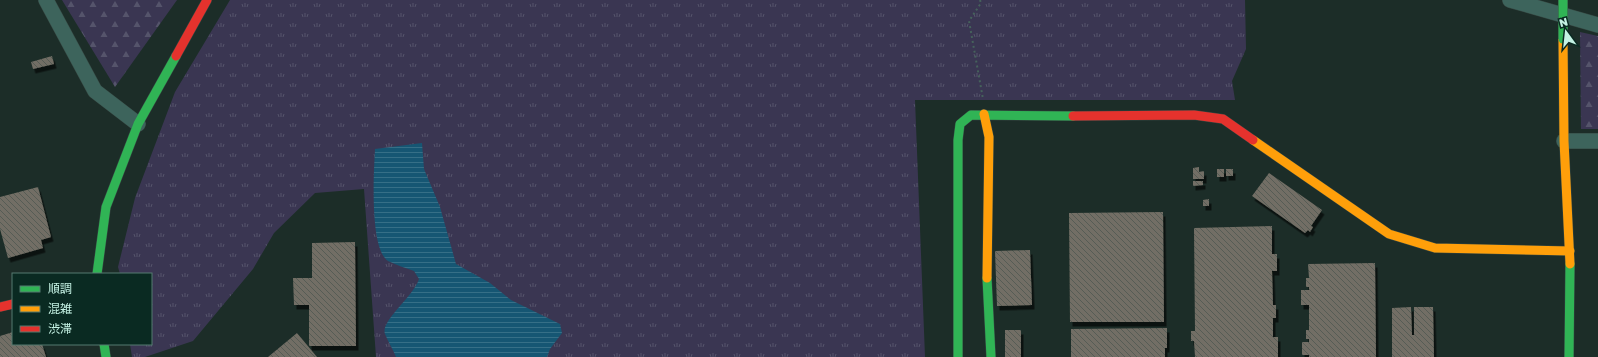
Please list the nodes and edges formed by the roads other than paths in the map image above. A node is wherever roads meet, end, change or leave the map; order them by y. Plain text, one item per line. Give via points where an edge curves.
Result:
1 (46, 0) edge
2 (207, 0) edge
3 (1510, 0) edge
4 (1563, 0) edge
5 (1598, 25) edge
6 (984, 114) junction
7 (138, 124) junction
8 (1564, 140) junction
9 (1598, 141) edge
10 (1570, 251) junction
11 (97, 273) edge
12 (12, 304) edge
13 (0, 307) edge
14 (104, 345) edge
15 (106, 357) edge
16 (958, 357) edge
17 (991, 357) edge
18 (1569, 357) edge

1 - 7 street via 96,91
2 - 7 street
3 - 5 street
4 - 8 street, bridge
6 - 10 street via 1194,115 1223,119 1389,234 1435,248
6 - 16 street via 971,115 960,124 958,140
6 - 17 street via 989,137 986,268
7 - 11 street via 106,207
8 - 9 street
8 - 10 street
10 - 18 street
12 - 13 street
14 - 15 street

